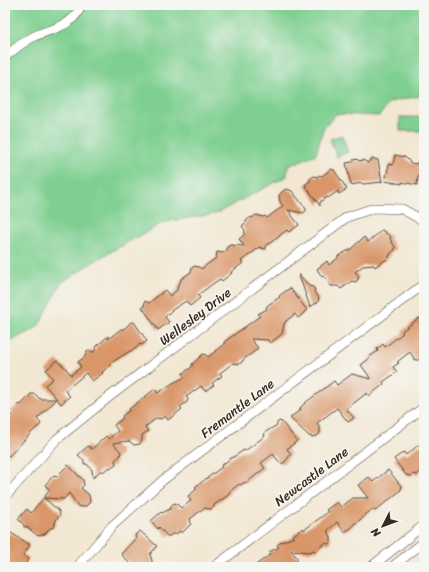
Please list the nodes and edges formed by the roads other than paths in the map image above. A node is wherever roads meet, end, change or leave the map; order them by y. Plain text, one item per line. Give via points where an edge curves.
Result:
1 (81, 5) edge
2 (5, 57) edge
3 (424, 221) edge
4 (424, 284) edge
5 (424, 407) edge
6 (5, 496) edge
7 (424, 525) edge
8 (424, 542) edge
9 (77, 567) edge
10 (214, 567) edge
11 (371, 567) edge
12 (392, 567) edge

1 - 2 street via 74,18 66,24 30,38
3 - 6 street, Wellesley Drive via 402,210 374,208 347,217 57,439
4 - 9 street, Fremantle Lane via 162,480 112,526
5 - 10 street, Newcastle Lane
7 - 11 street
8 - 12 street

